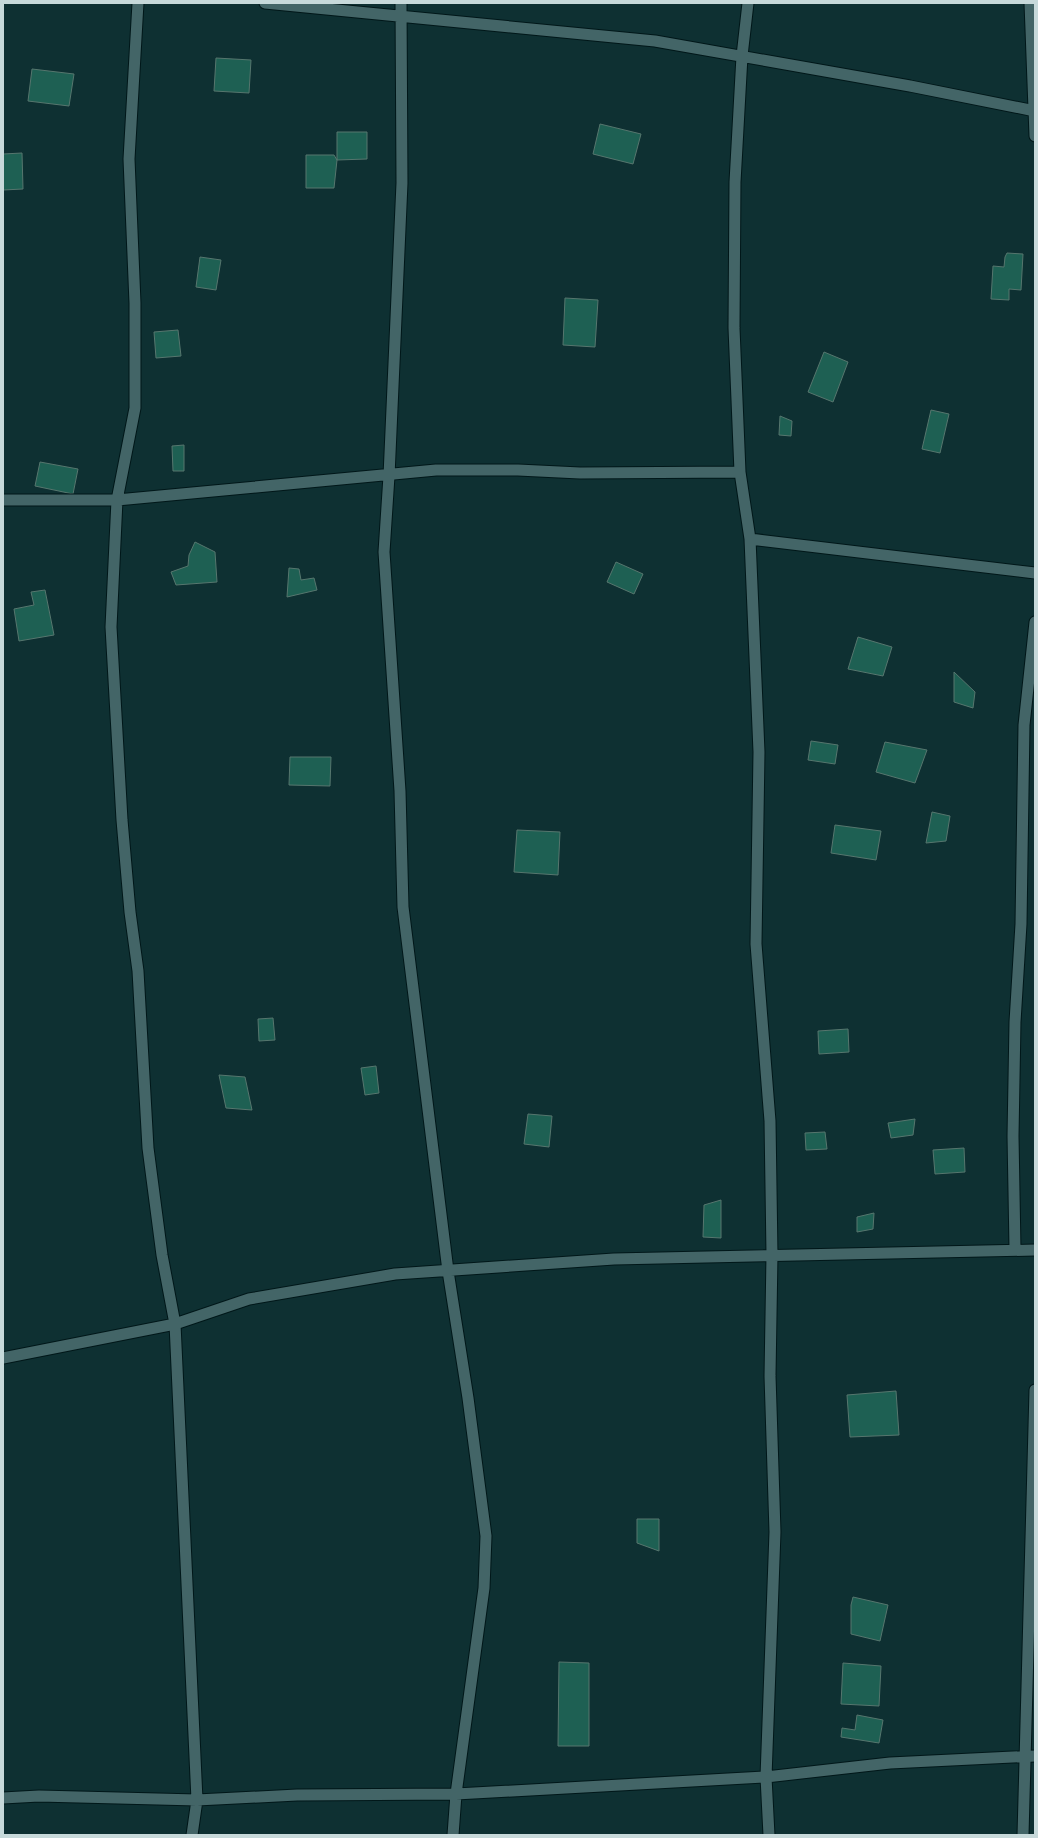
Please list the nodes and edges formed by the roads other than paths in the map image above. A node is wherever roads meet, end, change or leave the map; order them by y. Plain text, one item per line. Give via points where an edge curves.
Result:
1 (138, 3) edge
2 (265, 3) edge
3 (401, 3) edge
4 (748, 3) edge
5 (1030, 3) edge
6 (401, 17) junction
7 (742, 56) junction
8 (1034, 111) edge
9 (1035, 136) edge
10 (740, 472) junction
11 (389, 476) junction
12 (3, 500) edge
13 (117, 500) junction
14 (750, 539) junction
15 (1035, 573) edge
16 (1035, 622) edge
17 (1015, 1249) junction
18 (1035, 1250) edge
19 (772, 1255) junction
20 (448, 1271) junction
21 (175, 1324) junction
22 (3, 1358) edge
23 (1035, 1390) edge
24 (1030, 1756) edge
25 (766, 1777) junction
26 (456, 1794) junction
27 (3, 1798) edge
28 (197, 1800) junction
29 (192, 1835) edge
30 (453, 1835) edge
31 (769, 1835) edge
32 (1023, 1835) edge

1 - 13 street via 129,159 135,303 135,408
2 - 6 street
3 - 6 street
4 - 7 street
5 - 8 street
6 - 7 street via 655,42
6 - 11 street via 402,183
7 - 8 street
7 - 10 street via 735,182 734,328
8 - 9 street
10 - 11 street via 580,473 436,470
10 - 14 street
11 - 13 street
11 - 20 street via 384,552 400,791 403,907
12 - 13 street
13 - 21 street via 111,627 122,820 138,972 148,1148 162,1255
14 - 15 street
14 - 19 street via 759,752 756,944 770,1121
16 - 17 street via 1024,725 1021,924 1015,1022 1013,1129
17 - 18 street
17 - 19 street
19 - 20 street via 614,1259
19 - 25 street via 770,1376 775,1532
20 - 21 street via 395,1274 249,1299
20 - 26 street via 486,1536 484,1588
21 - 22 street
21 - 28 street
23 - 24 street
24 - 25 street via 890,1763
24 - 32 street
25 - 26 street
25 - 31 street
26 - 28 street via 297,1795
26 - 30 street
27 - 28 street via 39,1796
28 - 29 street

